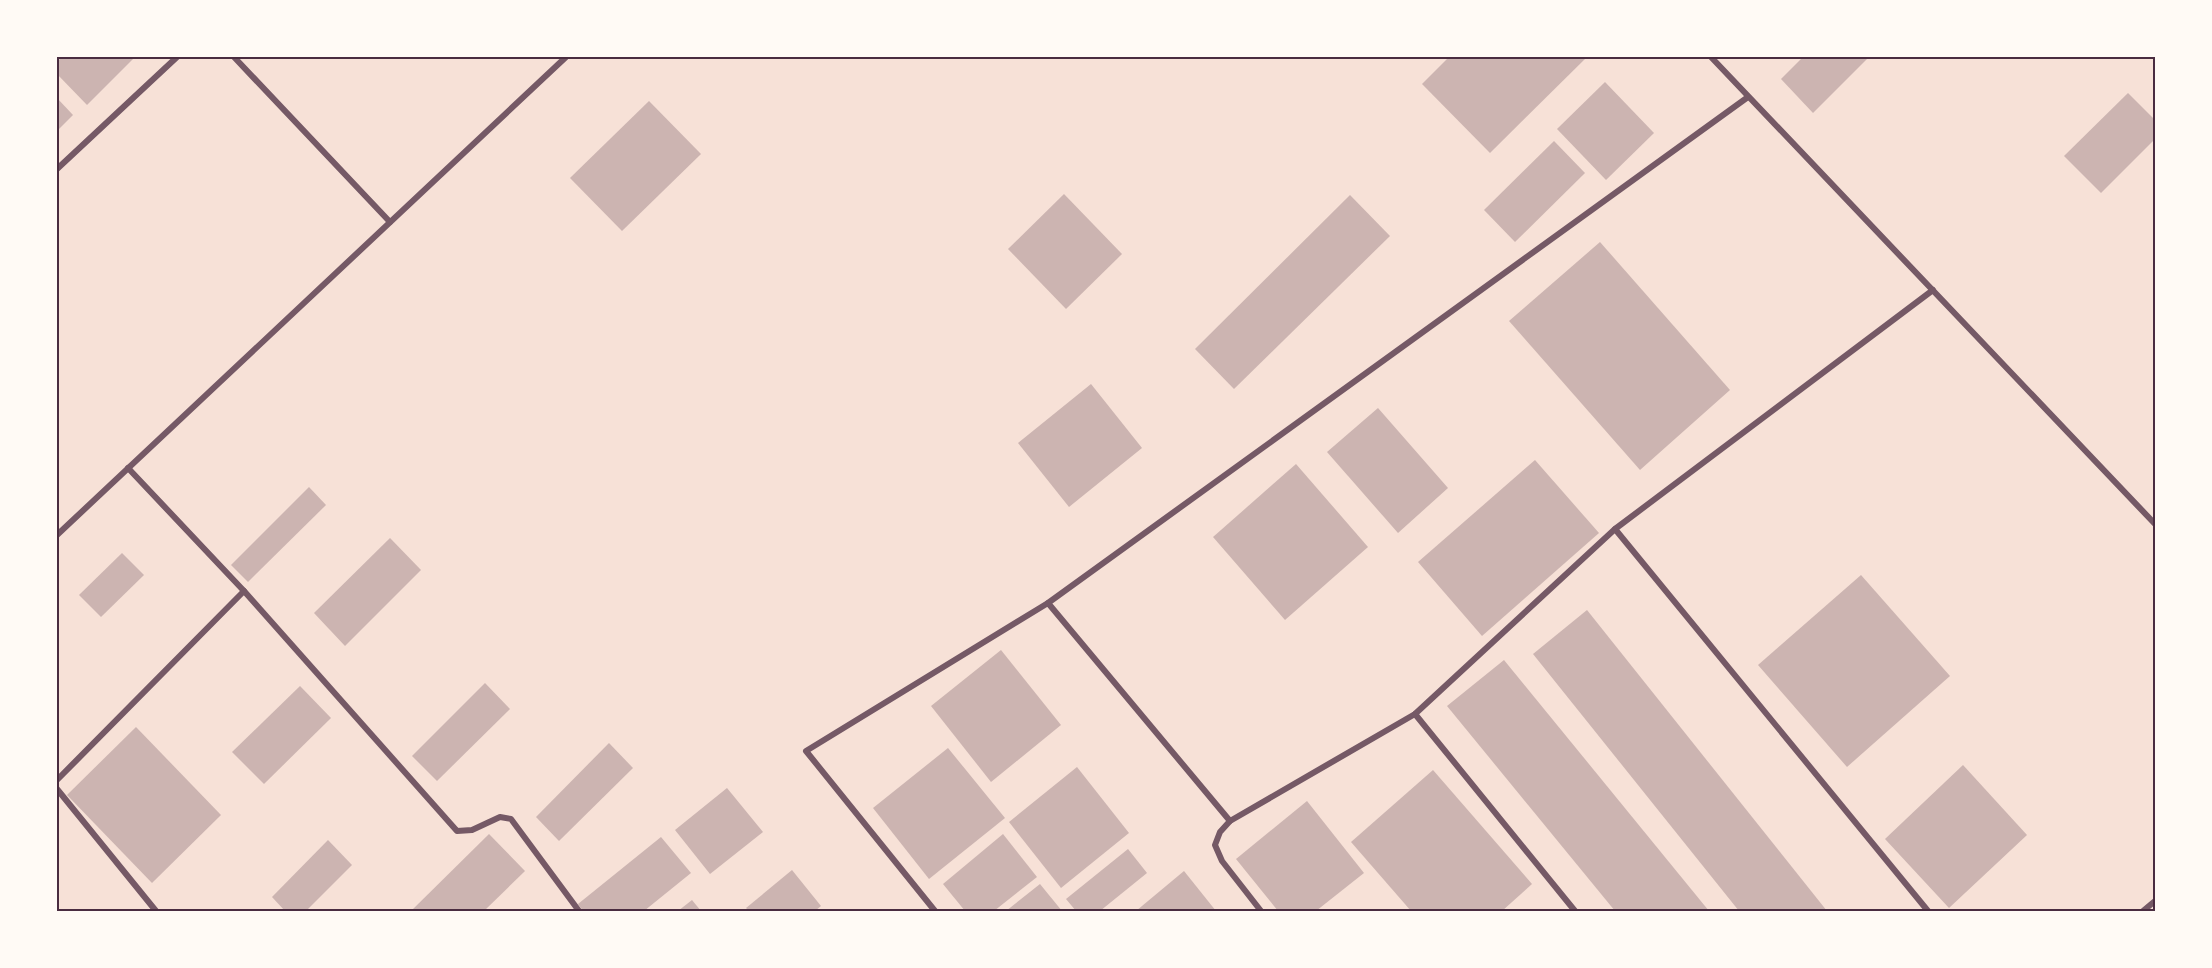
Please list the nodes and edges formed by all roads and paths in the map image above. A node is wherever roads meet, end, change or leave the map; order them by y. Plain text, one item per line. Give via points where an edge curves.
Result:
1 (177, 57) edge
2 (234, 57) edge
3 (566, 57) edge
4 (1711, 57) edge
5 (1748, 97) junction
6 (57, 170) edge
7 (390, 222) junction
8 (1933, 291) junction
9 (128, 468) junction
10 (2155, 524) edge
11 (1615, 530) junction
12 (57, 535) edge
13 (243, 591) junction
14 (1048, 603) junction
15 (1415, 714) junction
16 (57, 780) edge
17 (57, 789) edge
18 (1230, 821) junction
19 (2155, 901) edge
20 (156, 911) edge
21 (579, 911) edge
22 (935, 911) edge
23 (1262, 911) edge
24 (1575, 911) edge
25 (1928, 911) edge
26 (2143, 911) edge

1 - 6 street
2 - 7 street
3 - 7 street
4 - 5 street
5 - 8 street
5 - 14 street
7 - 9 street
8 - 10 street
8 - 11 street
9 - 12 street
9 - 13 street
11 - 15 street
11 - 25 street
13 - 16 street
13 - 21 street via 457,831 472,830 500,817 511,819
14 - 18 street
14 - 22 street via 806,751
15 - 18 street
15 - 24 street
17 - 20 street
18 - 23 street via 1215,845 1222,861
19 - 26 street

